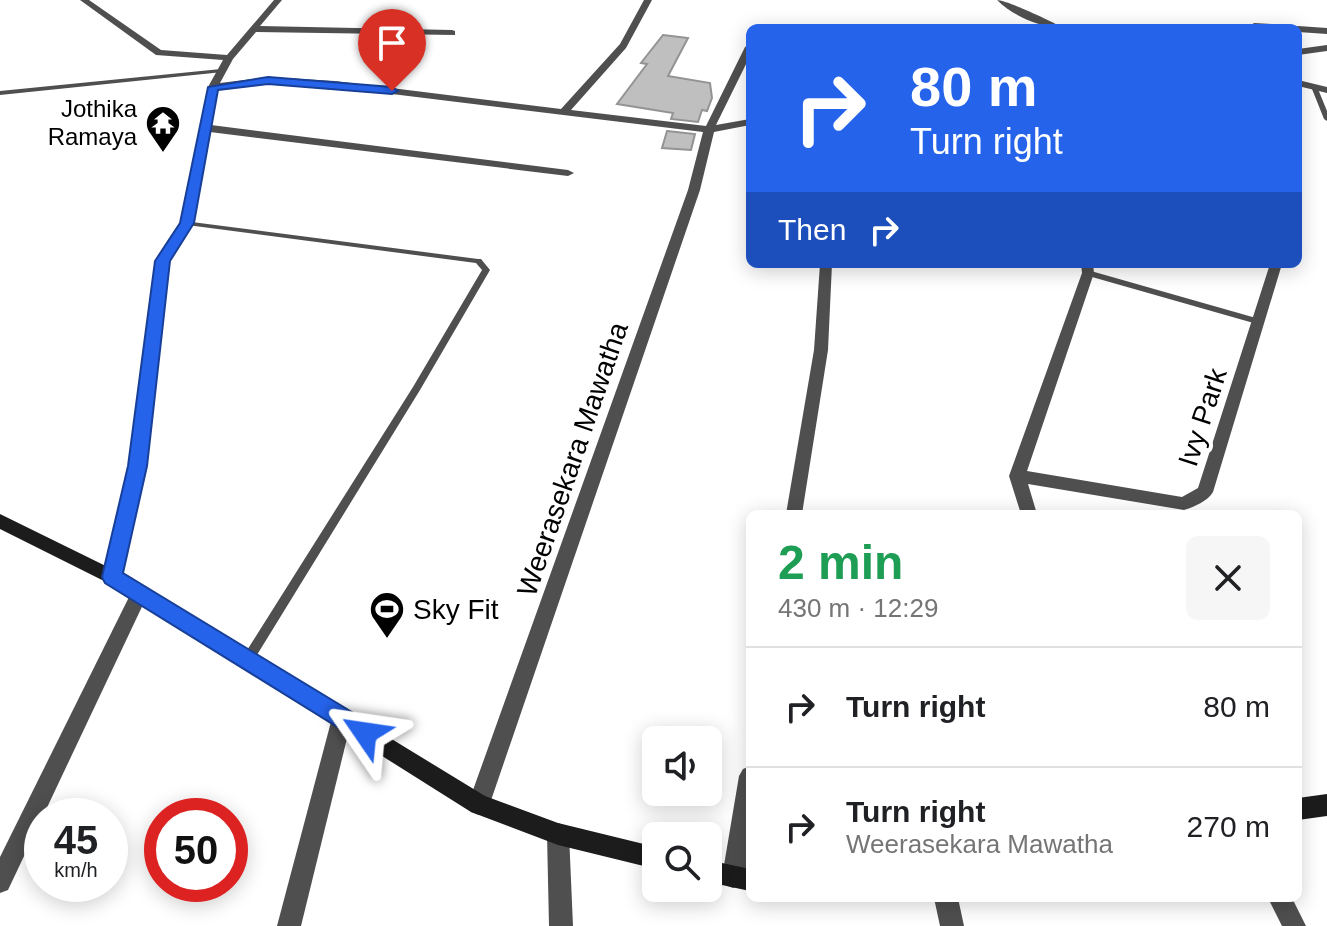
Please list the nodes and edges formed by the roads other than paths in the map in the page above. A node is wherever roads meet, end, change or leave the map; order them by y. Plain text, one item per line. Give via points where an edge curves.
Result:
1 (84, 0) edge
2 (648, 0) edge
3 (1001, 0) edge
4 (273, 1) edge
5 (1042, 23) junction
6 (1038, 24) edge
7 (1045, 24) edge
8 (253, 29) junction
9 (1302, 29) edge
10 (1327, 31) edge
11 (452, 33) dead end
12 (1327, 48) edge
13 (1302, 51) edge
14 (746, 55) edge
15 (229, 58) junction
16 (221, 71) junction
17 (1302, 84) edge
18 (213, 87) junction
19 (1315, 89) junction
20 (1327, 90) edge
21 (0, 93) edge
22 (564, 111) junction
23 (1327, 119) edge
24 (746, 123) edge
25 (206, 128) junction
26 (709, 130) junction
27 (568, 173) dead end
28 (187, 223) junction
29 (826, 268) edge
30 (1088, 268) edge
31 (1275, 268) edge
32 (1260, 322) junction
33 (1017, 476) junction
34 (795, 510) edge
35 (1028, 510) edge
36 (5, 526) edge
37 (112, 577) junction
38 (139, 594) junction
39 (248, 659) junction
40 (342, 718) junction
41 (479, 804) junction
42 (1327, 805) edge
43 (1302, 808) edge
44 (746, 828) edge
45 (558, 834) junction
46 (642, 855) edge
47 (722, 874) edge
48 (742, 879) edge
49 (0, 882) edge
50 (947, 902) edge
51 (1282, 902) edge
52 (289, 926) edge
53 (561, 926) edge
54 (952, 926) edge
55 (1294, 926) edge

1 - 15 street via 159,53
2 - 22 street via 640,23 620,51
3 - 5 street
4 - 8 street
5 - 6 street
5 - 7 street
8 - 11 street
8 - 15 street
9 - 10 street
12 - 13 street
14 - 26 street, Weerasekara Mawatha
15 - 16 street
16 - 18 street
16 - 21 lane
17 - 19 street
18 - 22 street via 268,80 335,84
18 - 25 street
19 - 20 street
19 - 23 lane
22 - 26 street
24 - 26 street
25 - 27 street
25 - 28 street
26 - 41 street, Weerasekara Mawatha via 694,190
28 - 37 street via 163,261 138,466
28 - 39 lane via 478,261 486,270
29 - 34 street via 821,350
30 - 32 lane
30 - 33 street
31 - 32 street, Ivy Park
32 - 33 street, Ivy Park via 1205,492 1184,504
33 - 35 street
36 - 37 main road
37 - 38 main road
38 - 39 main road
38 - 49 street
39 - 40 main road
40 - 41 main road
40 - 52 street
41 - 45 main road
42 - 43 main road
44 - 48 street
45 - 46 main road
45 - 53 street
47 - 48 main road
50 - 54 street
51 - 55 street

